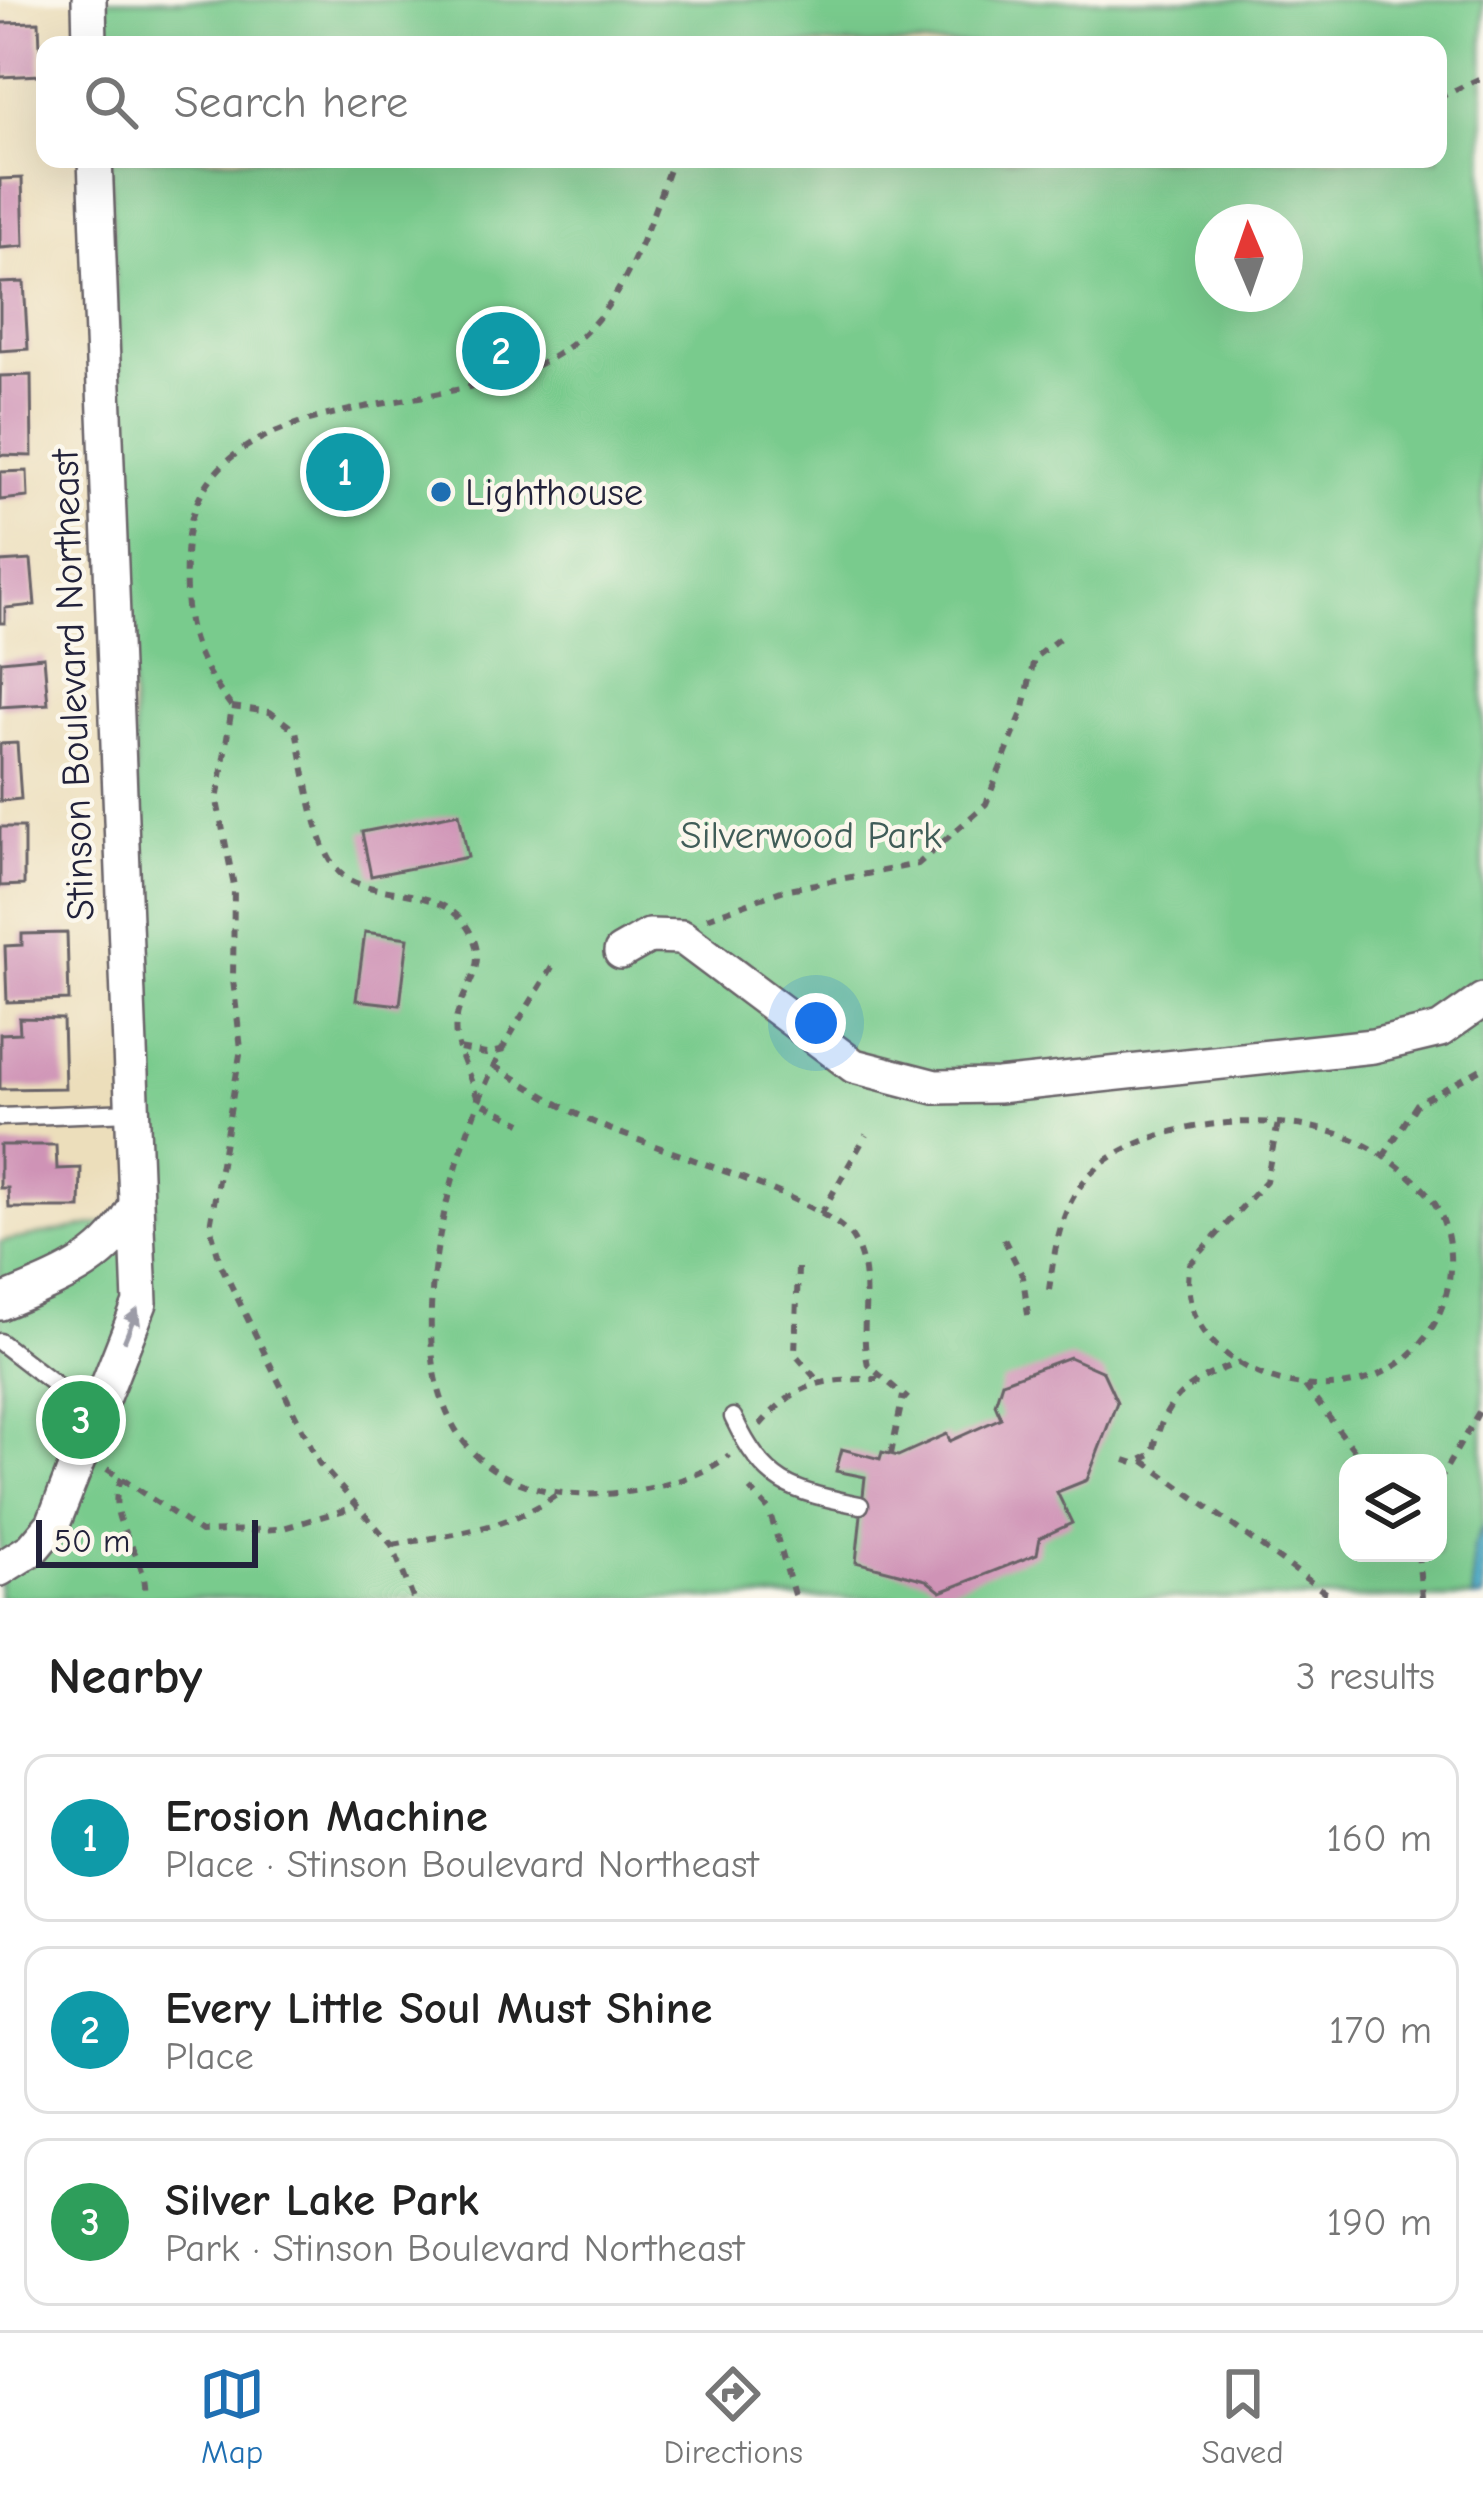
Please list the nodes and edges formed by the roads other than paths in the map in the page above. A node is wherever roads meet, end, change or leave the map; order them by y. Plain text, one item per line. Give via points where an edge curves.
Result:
1 (89, 0) edge
2 (90, 36) edge
3 (95, 168) edge
4 (621, 952) dead end
5 (1483, 1000) edge
6 (132, 1112) junction
7 (0, 1117) edge
8 (135, 1207) junction
9 (0, 1303) edge
10 (0, 1342) edge
11 (733, 1417) dead end
12 (80, 1458) junction
13 (860, 1505) dead end
14 (0, 1569) edge

1 - 2 street
3 - 6 street, Stinson Boulevard Northeast
4 - 5 street via 664,933 698,946 854,1066 935,1087 1373,1046 1440,1030
6 - 7 lane
6 - 8 street, Stinson Boulevard Northeast
8 - 9 street via 105,1252
12 -> 8 street, Stinson Boulevard Northeast via 136,1319
10 - 12 lane via 61,1389
11 - 13 lane via 779,1483
12 - 14 street, Stinson Boulevard Northeast via 53,1524 32,1550

